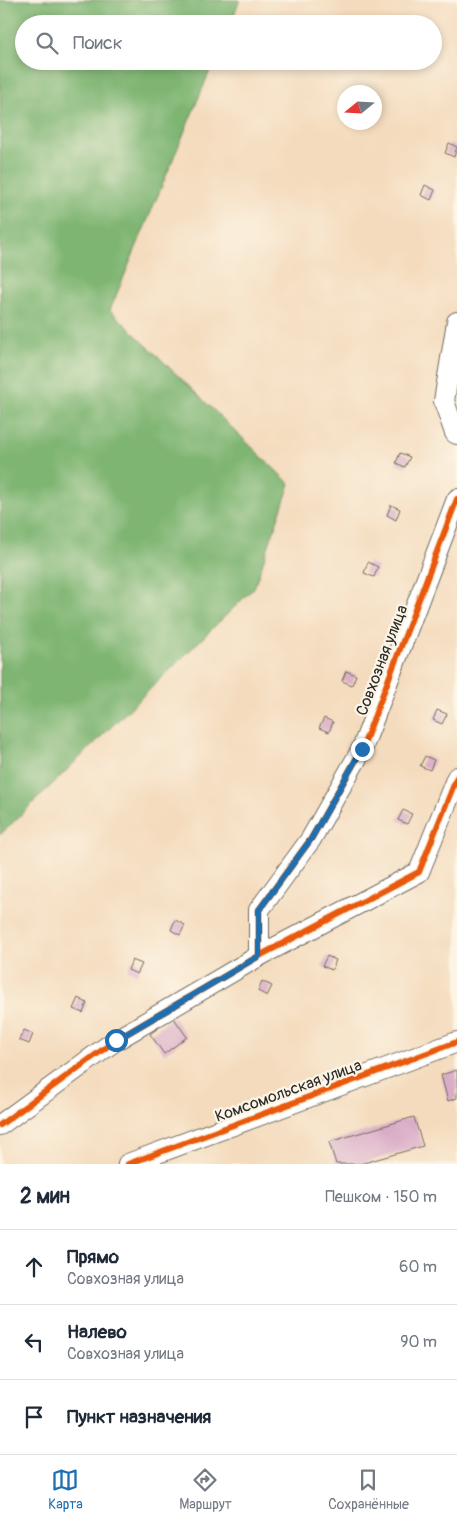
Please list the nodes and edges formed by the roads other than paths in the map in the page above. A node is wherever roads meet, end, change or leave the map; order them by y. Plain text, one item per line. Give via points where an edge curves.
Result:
1 (457, 322) edge
2 (457, 434) edge
3 (457, 499) edge
4 (457, 777) edge
5 (259, 956) junction
6 (457, 1042) edge
7 (0, 1125) edge
8 (128, 1164) edge

1 - 2 street via 444,401
3 - 5 street, Совхозная улица via 362,749 311,839 259,910
4 - 5 street via 419,872
5 - 7 street via 116,1040
6 - 8 street, Комсомольская улица

